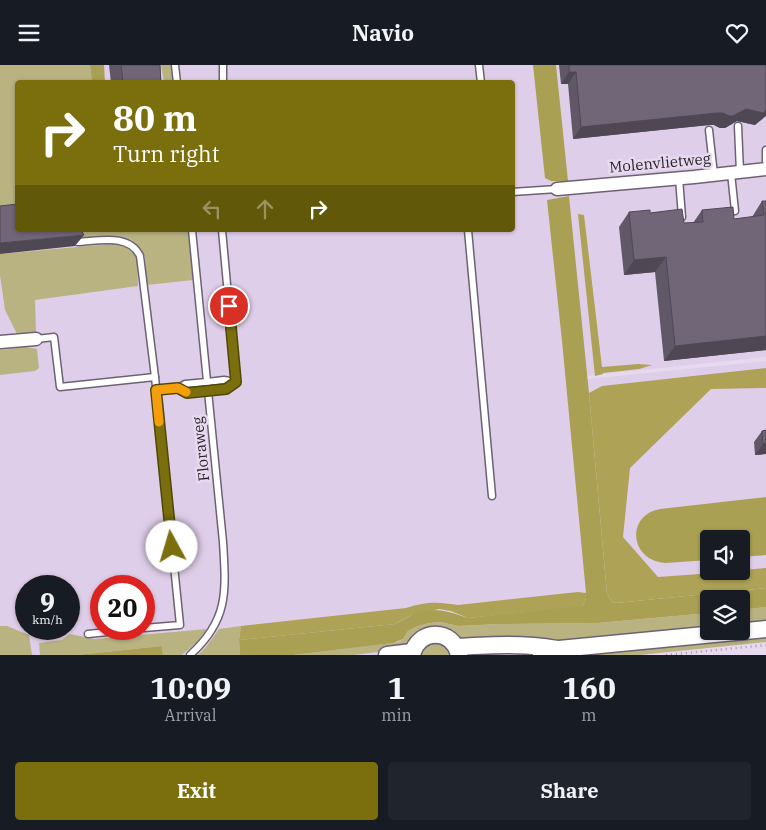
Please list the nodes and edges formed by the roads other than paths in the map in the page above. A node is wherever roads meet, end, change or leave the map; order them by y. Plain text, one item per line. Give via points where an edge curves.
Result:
1 (175, 65) edge
2 (223, 65) edge
3 (480, 65) edge
4 (177, 80) edge
5 (223, 80) edge
6 (481, 80) edge
7 (738, 126) dead end
8 (709, 129) dead end
9 (766, 149) edge
10 (766, 161) edge
11 (766, 169) edge
12 (736, 172) junction
13 (714, 175) junction
14 (679, 178) junction
15 (557, 189) joint
16 (515, 193) edge
17 (735, 211) edge
18 (682, 218) edge
19 (192, 232) edge
20 (222, 232) edge
21 (468, 232) edge
22 (78, 242) edge
23 (36, 339) joint
24 (0, 342) edge
25 (154, 377) junction
26 (207, 382) junction
27 (236, 382) junction
28 (178, 388) junction
29 (156, 390) junction
30 (208, 391) junction
31 (492, 496) dead end
32 (155, 627) edge
33 (766, 629) edge
34 (559, 649) junction
35 (458, 651) edge
36 (412, 653) edge
37 (190, 655) edge
38 (387, 655) edge
39 (541, 655) edge

1 - 4 lane
2 - 5 lane
3 - 6 lane
7 - 12 lane
8 - 13 lane
9 - 10 lane
11 - 12 street, Molenvlietweg
12 - 13 street, Molenvlietweg
12 - 17 lane
13 - 14 street, Molenvlietweg
14 - 15 street, Molenvlietweg
14 - 18 lane
15 - 16 lane
19 - 26 lane, Floraweg
20 - 27 lane
21 - 31 lane
22 - 25 lane via 126,241 138,251
23 - 24 street
23 - 25 lane via 54,337 60,387
25 - 29 lane
26 - 27 lane
26 - 28 lane
26 - 30 lane, Floraweg
27 - 30 lane via 226,389
28 - 29 lane
28 - 30 lane via 187,393
29 - 32 lane via 180,625
30 - 37 lane, Floraweg via 225,587 222,607 214,626
33 - 34 street
34 - 35 street via 512,644
34 - 39 street
35 - 36 street via 448,638 430,635 419,641
36 - 38 street

